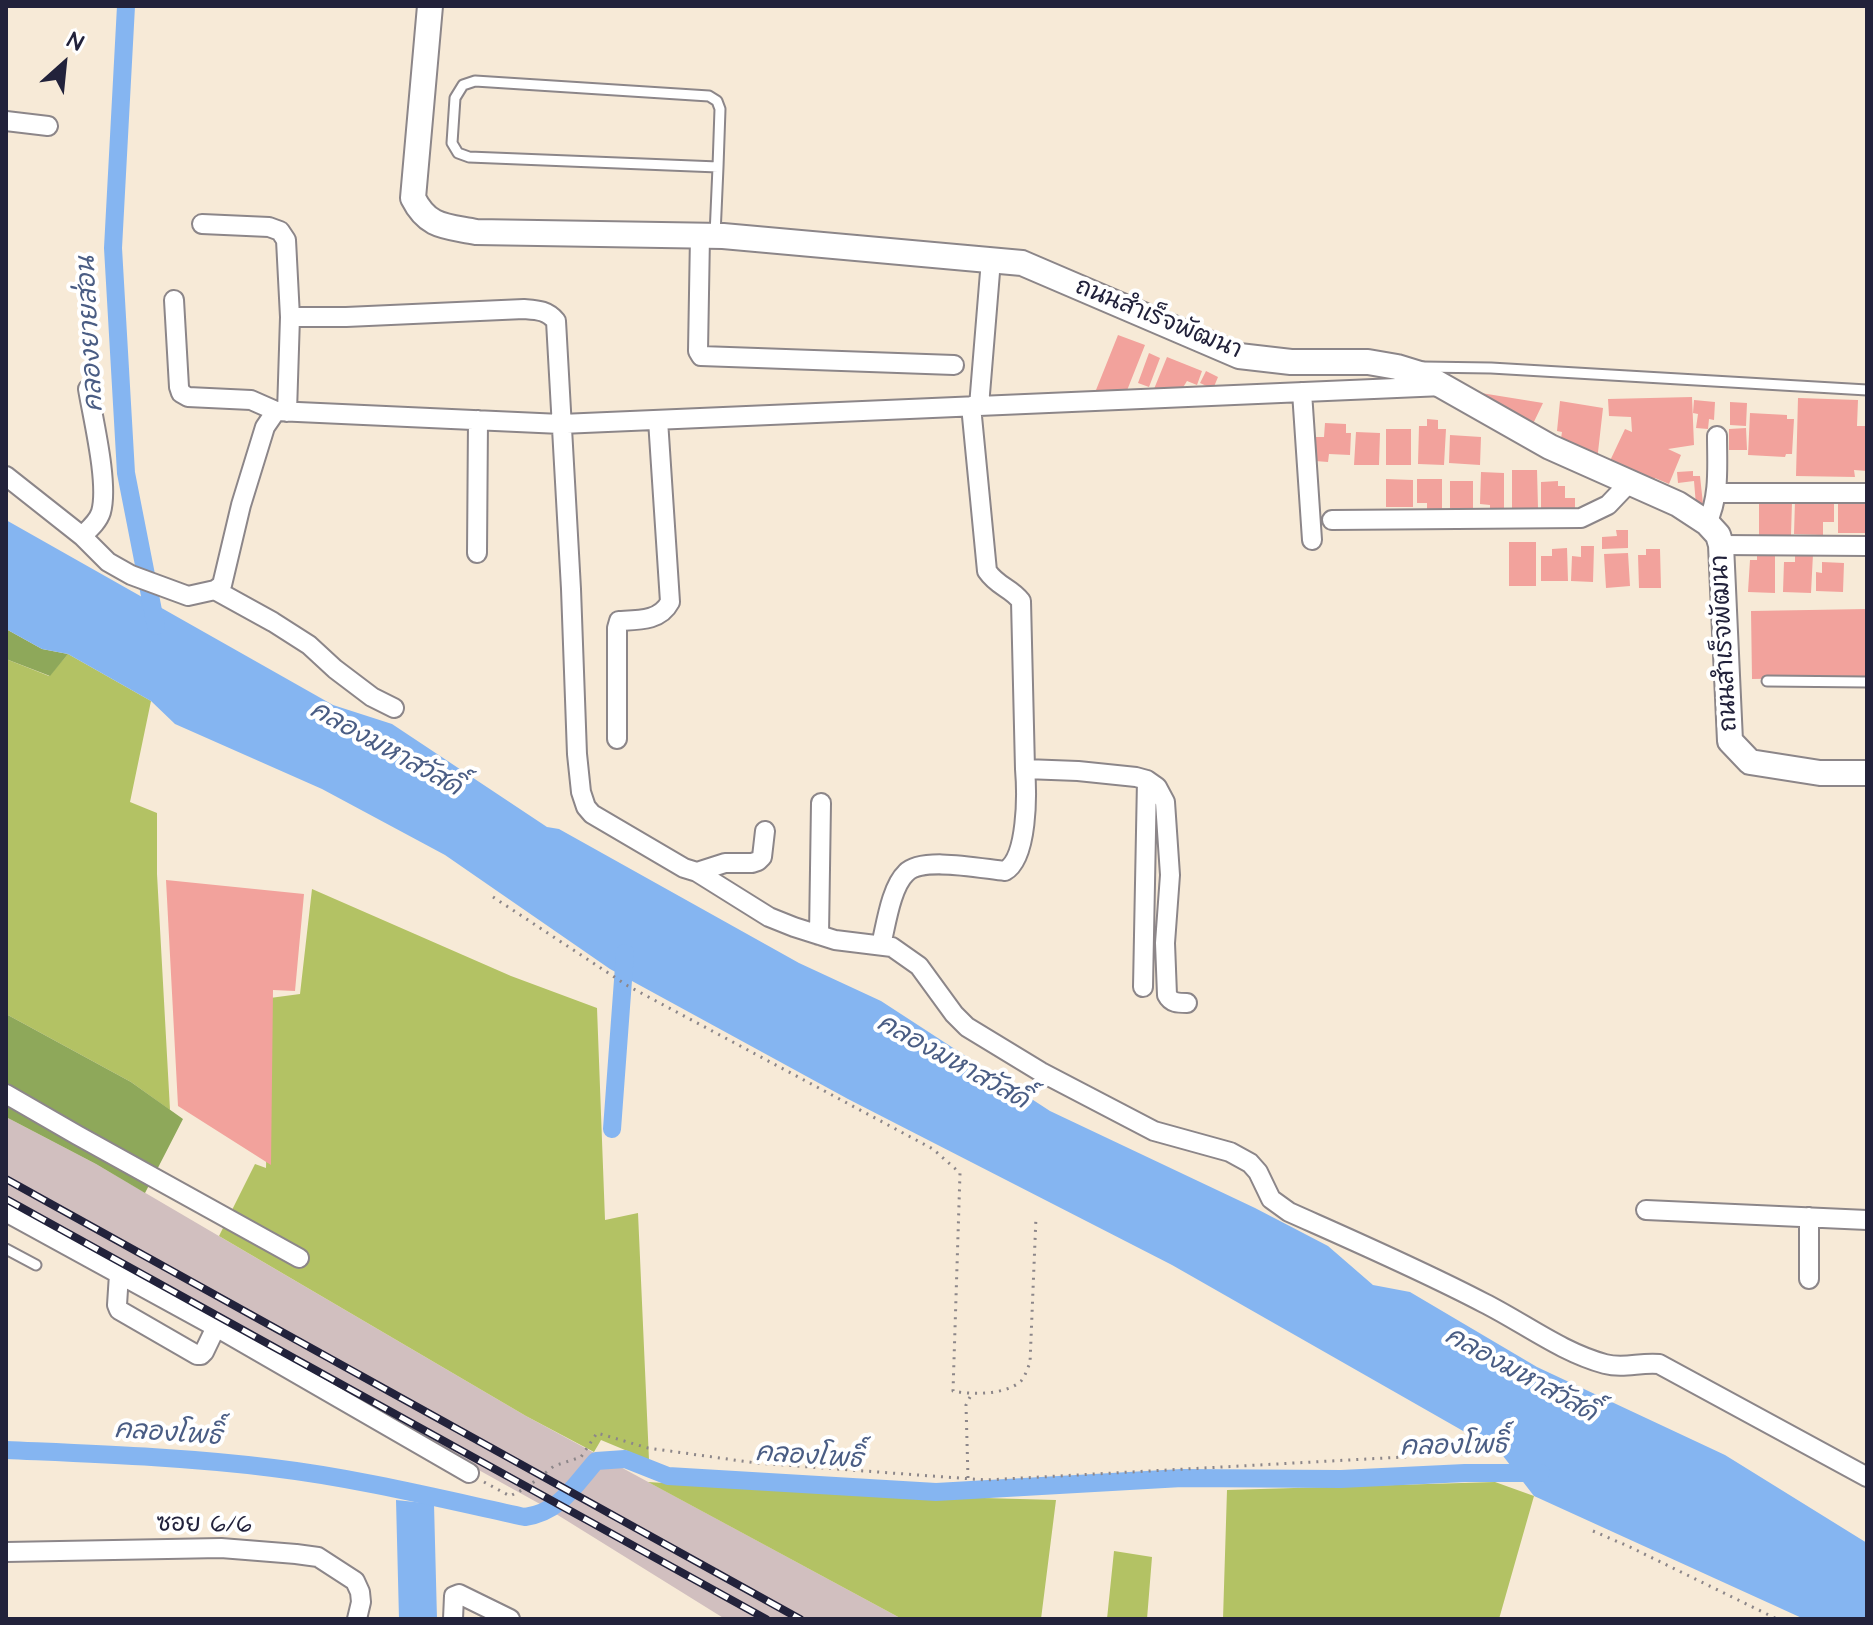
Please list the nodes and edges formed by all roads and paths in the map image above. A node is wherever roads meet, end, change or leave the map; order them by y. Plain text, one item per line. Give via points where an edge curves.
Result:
1 (430, 6) edge
2 (6, 121) edge
3 (48, 126) dead end
4 (718, 167) junction
5 (202, 224) dead end
6 (707, 236) junction
7 (991, 260) junction
8 (174, 300) dead end
9 (290, 317) junction
10 (954, 365) dead end
11 (1397, 367) junction
12 (1443, 386) junction
13 (88, 389) dead end
14 (1867, 390) edge
15 (1302, 392) junction
16 (975, 406) junction
17 (282, 411) junction
18 (478, 420) junction
19 (658, 420) junction
20 (561, 424) junction
21 (1717, 436) dead end
22 (6, 476) edge
23 (1629, 483) junction
24 (1716, 493) junction
25 (1867, 493) edge
26 (1332, 520) dead end
27 (1707, 523) junction
28 (1312, 540) dead end
29 (86, 541) junction
30 (1721, 545) junction
31 (1867, 546) edge
32 (477, 553) dead end
33 (215, 590) junction
34 (1767, 681) dead end
35 (1867, 682) edge
36 (394, 708) dead end
37 (617, 739) dead end
38 (1025, 769) junction
39 (1867, 773) edge
40 (1147, 780) junction
41 (821, 803) dead end
42 (765, 831) dead end
43 (697, 872) junction
44 (493, 897) dead end
45 (819, 935) junction
46 (881, 945) junction
47 (1143, 987) dead end
48 (1187, 1003) dead end
49 (6, 1094) edge
50 (1646, 1210) dead end
51 (6, 1212) edge
52 (1036, 1217) dead end
53 (1809, 1217) junction
54 (1867, 1220) edge
55 (6, 1249) edge
56 (299, 1258) dead end
57 (36, 1265) dead end
58 (119, 1274) junction
59 (1809, 1279) dead end
60 (216, 1327) junction
61 (971, 1395) junction
62 (1476, 1453) dead end
63 (469, 1473) joint
64 (1867, 1477) edge
65 (968, 1479) junction
66 (1593, 1531) dead end
67 (6, 1552) edge
68 (357, 1619) edge
69 (453, 1619) edge
70 (510, 1619) edge
71 (1777, 1619) edge

1 - 6 street, ถนนสำเร็จพัฒนา via 413,198 421,214 437,224 476,232
2 - 3 street
4 - 4 lane via 720,109 709,96 475,81 463,85 455,98 452,143 469,157
4 - 6 lane
5 - 9 street via 280,231 286,240
6 - 7 street, ถนนสำเร็จพัฒนา
6 - 10 street via 701,356
7 - 11 street, ถนนสำเร็จพัฒนา via 1022,263 1239,356
7 - 16 street
8 - 17 street via 181,393 251,400
9 - 17 street
9 - 20 street via 524,309 550,314 556,321
11 - 12 street, ถนนสำเร็จพัฒนา
11 - 14 lane
12 - 15 street
12 - 23 street, ถนนสำเร็จพัฒนา via 1550,447
13 - 29 street via 102,500 101,514
15 - 16 street
15 - 28 street
16 - 19 street
16 - 38 street via 987,571 1021,601
17 - 18 street
17 - 33 street via 265,427 222,585
18 - 20 street
18 - 32 street
19 - 20 street
19 - 37 street via 670,602 656,617 619,621
20 - 43 street via 581,792 592,814
21 - 24 street
22 - 29 street
23 - 26 street via 1608,505 1581,518
23 - 27 street, ถนนสำเร็จพัฒนา
24 - 25 street
24 - 27 street
27 - 30 street, ถนนสำเร็จพัฒนา
29 - 33 street via 131,575 188,596
30 - 31 street
30 - 39 street, ถนนสำเร็จพัฒนา via 1730,741 1750,762 1820,773
33 - 36 street via 309,645 372,697
34 - 35 lane
38 - 40 street
38 - 46 street via 1023,839 1012,867 1005,871 925,865 909,870 894,896
40 - 47 street
40 - 48 street via 1165,802 1170,875 1167,995
41 - 45 street
42 - 43 street via 758,861
43 - 45 street via 769,917
44 - 61 path via 628,986 933,1149 960,1173 953,1391
45 - 46 street
46 - 64 street via 919,966 967,1027 1154,1131 1230,1152 1250,1163 1271,1199 1289,1212 1600,1363 1659,1364
49 - 56 street
50 - 53 street
51 - 58 street
52 - 61 path via 1030,1363 1023,1380
53 - 54 street
53 - 59 street
55 - 57 lane
58 - 60 street
58 - 60 street via 119,1310 197,1355 204,1352
60 - 63 street
61 - 65 path via 966,1405
62 - 65 path
63 - 65 path via 510,1496 554,1466 581,1457 597,1433 648,1448 756,1463
66 - 71 path
67 - 68 street, ซอย 6/6 via 221,1548 318,1557 355,1581 361,1602
69 - 70 street via 453,1599 459,1594

